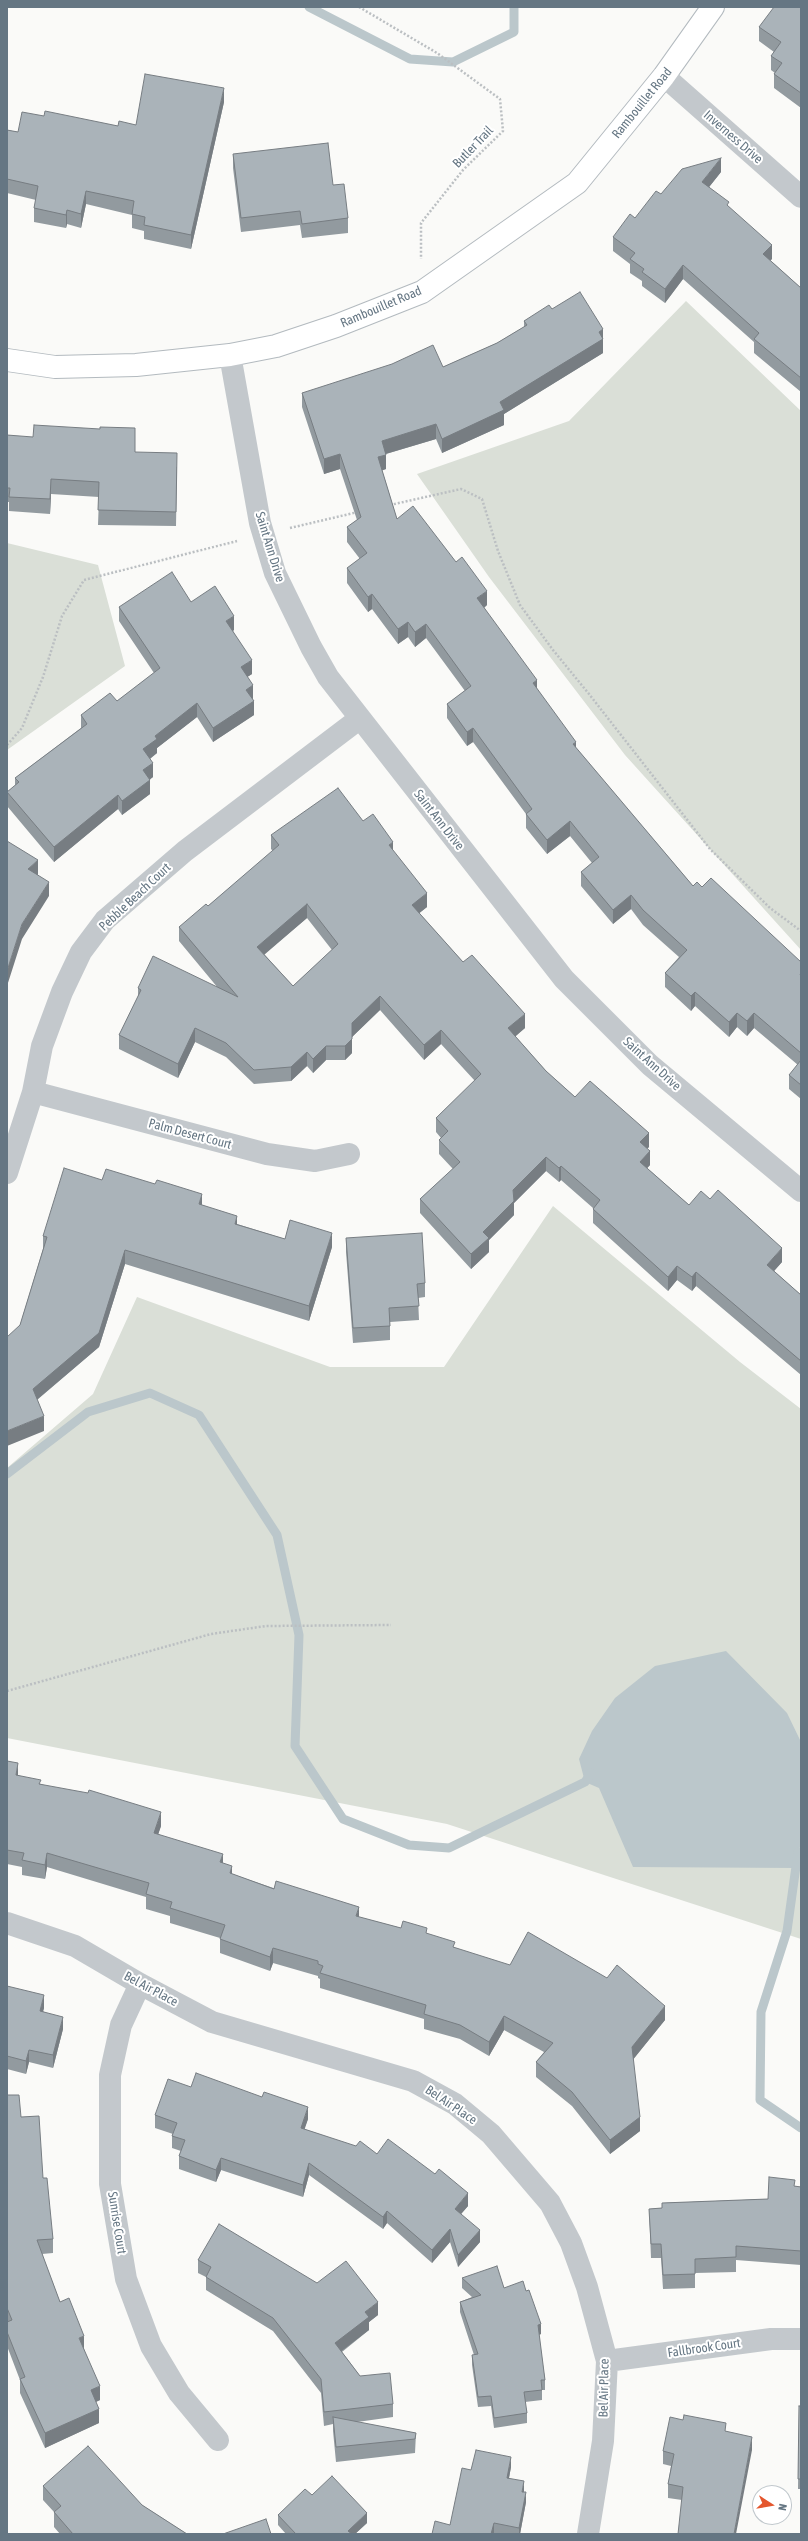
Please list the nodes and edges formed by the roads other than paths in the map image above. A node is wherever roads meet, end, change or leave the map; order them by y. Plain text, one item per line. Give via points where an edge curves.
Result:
1 (713, 7) edge
2 (664, 76) junction
3 (801, 197) edge
4 (230, 356) junction
5 (7, 360) edge
6 (359, 719) junction
7 (33, 1092) junction
8 (349, 1154) dead end
9 (7, 1173) edge
10 (801, 1191) edge
11 (7, 1923) edge
12 (140, 1984) junction
13 (801, 2340) edge
14 (606, 2361) junction
15 (218, 2440) dead end
16 (588, 2534) edge

1 - 2 street, Rambouillet Road
2 - 3 street, Inverness Drive
2 - 4 street, Rambouillet Road via 577,183 422,292 336,326 276,346
4 - 5 street, Rambouillet Road via 136,364 55,367
4 - 6 street, Saint Ann Drive via 260,523 275,573 314,653
6 - 7 street, Pebble Beach Court via 185,851 106,920 81,952 62,992 42,1046
6 - 10 street, Saint Ann Drive via 564,979 650,1065
7 - 8 street, Palm Desert Court via 267,1154 315,1161
7 - 9 street, Pebble Beach Court
11 - 12 street, Bel Air Place via 75,1946
12 - 14 street, Bel Air Place via 212,2022 413,2081 455,2104 491,2134 550,2203 571,2243 587,2286
12 - 15 street, Sunrise Court via 121,2025 110,2075 110,2184 126,2280 151,2346 179,2393
13 - 14 street, Fallbrook Court via 771,2339
14 - 16 street, Bel Air Place via 603,2442

